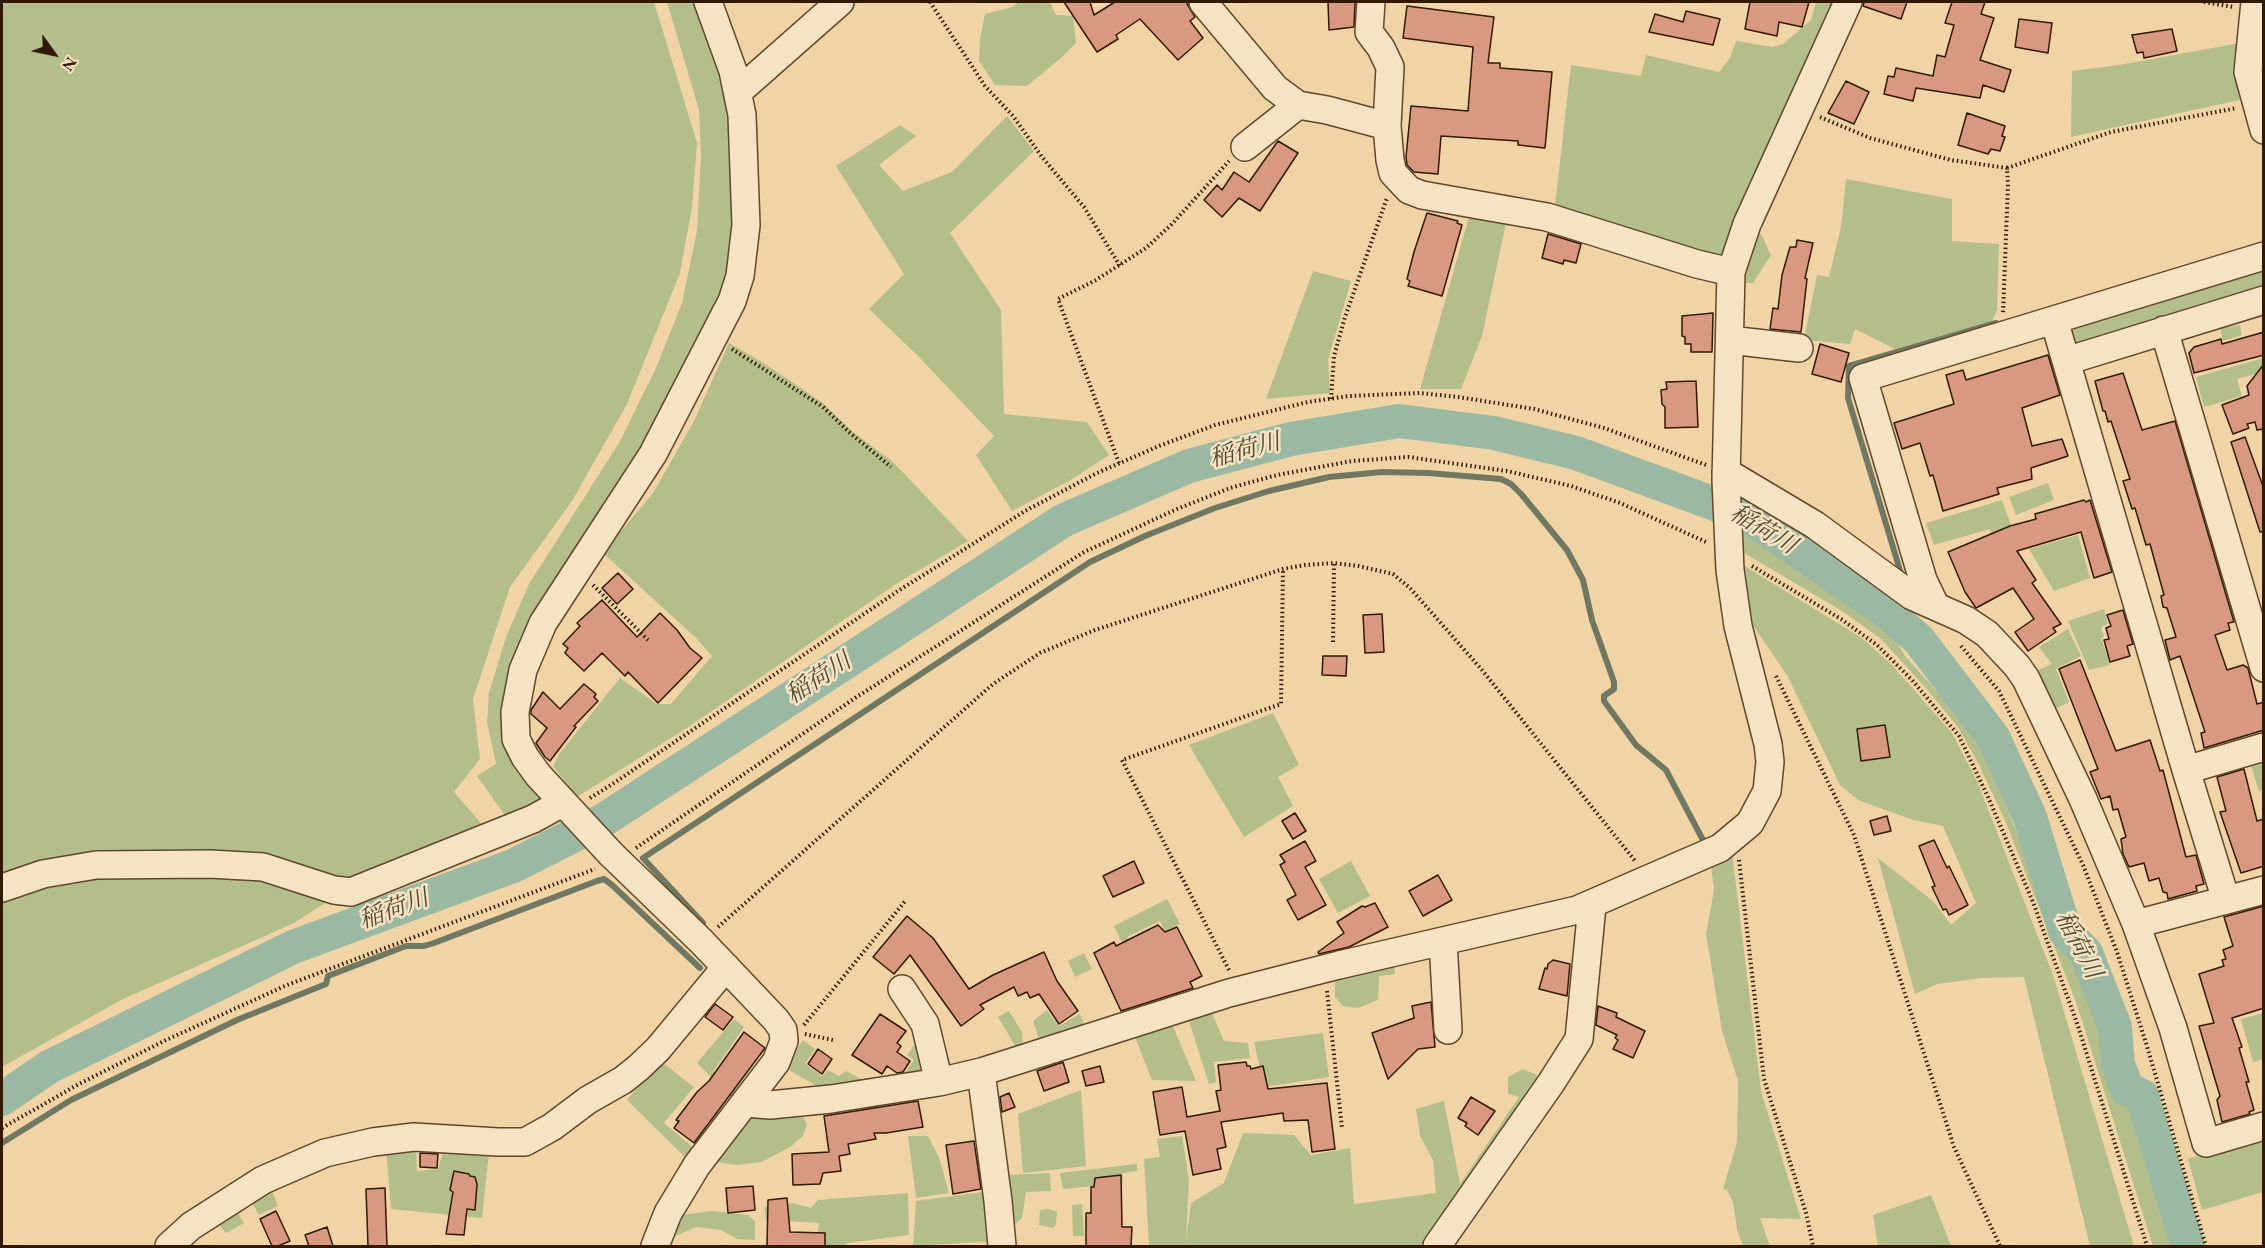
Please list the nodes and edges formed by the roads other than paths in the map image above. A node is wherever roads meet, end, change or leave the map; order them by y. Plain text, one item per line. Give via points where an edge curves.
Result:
1 (708, 2) edge
2 (840, 2) edge
3 (1203, 2) edge
4 (1371, 2) edge
5 (1848, 2) edge
6 (2254, 6) edge
7 (738, 92) junction
8 (1298, 105) junction
9 (2259, 118) edge
10 (1387, 126) junction
11 (1245, 147) road end
12 (2264, 256) edge
13 (1731, 272) junction
14 (2264, 300) edge
15 (2054, 320) junction
16 (2164, 330) junction
17 (1730, 340) junction
18 (1799, 348) dead end
19 (2066, 361) junction
20 (1726, 476) junction
21 (1935, 605) junction
22 (2264, 668) edge
23 (2264, 747) edge
24 (2186, 770) junction
25 (568, 809) junction
26 (2, 888) edge
27 (2264, 890) edge
28 (2226, 900) junction
29 (1592, 906) junction
30 (2136, 924) junction
31 (1443, 941) junction
32 (726, 967) junction
33 (902, 989) dead end
34 (1448, 1030) dead end
35 (981, 1072) junction
36 (939, 1082) junction
37 (746, 1103) junction
38 (2264, 1126) edge
39 (169, 1246) edge
40 (655, 1246) edge
41 (1002, 1246) edge
42 (1437, 1246) edge

1 - 7 street
2 - 7 street
3 - 8 street via 1275,88
4 - 10 street via 1369,32 1390,67
5 - 13 street via 1747,224
6 - 9 street via 2248,72
7 - 25 street via 745,163 744,250 732,301 653,454 543,623 523,670 515,712 516,739 538,776
8 - 10 street
8 - 11 street
10 - 13 street via 1393,173 1409,190 1547,217
12 - 15 street
13 - 17 street
14 - 16 street
15 - 19 street
15 - 21 street via 1863,378 1923,580
16 - 19 street
16 - 22 street
17 - 18 street
17 - 20 street
19 - 24 street
20 - 21 street via 1815,525 1912,596
20 - 29 street via 1728,546 1738,626 1768,744 1767,791 1750,823 1720,848
21 - 30 street via 1986,634 2018,666 2083,799
23 - 24 street
24 - 28 street
25 - 26 street via 351,892 263,867 210,864 96,866 44,874
25 - 32 street
27 - 28 street
28 - 30 street
29 - 31 street
29 - 42 street via 1579,1039
30 - 38 street via 2173,1028 2206,1143
31 - 34 street
31 - 35 street via 1239,990
32 - 37 street via 783,1030 784,1041 776,1062
32 - 39 street via 638,1068 525,1142 414,1137 325,1153 263,1180 191,1226
33 - 36 street via 926,1024
35 - 36 street
35 - 41 street
36 - 37 street via 831,1099 770,1105
37 - 40 street via 697,1165 668,1213

